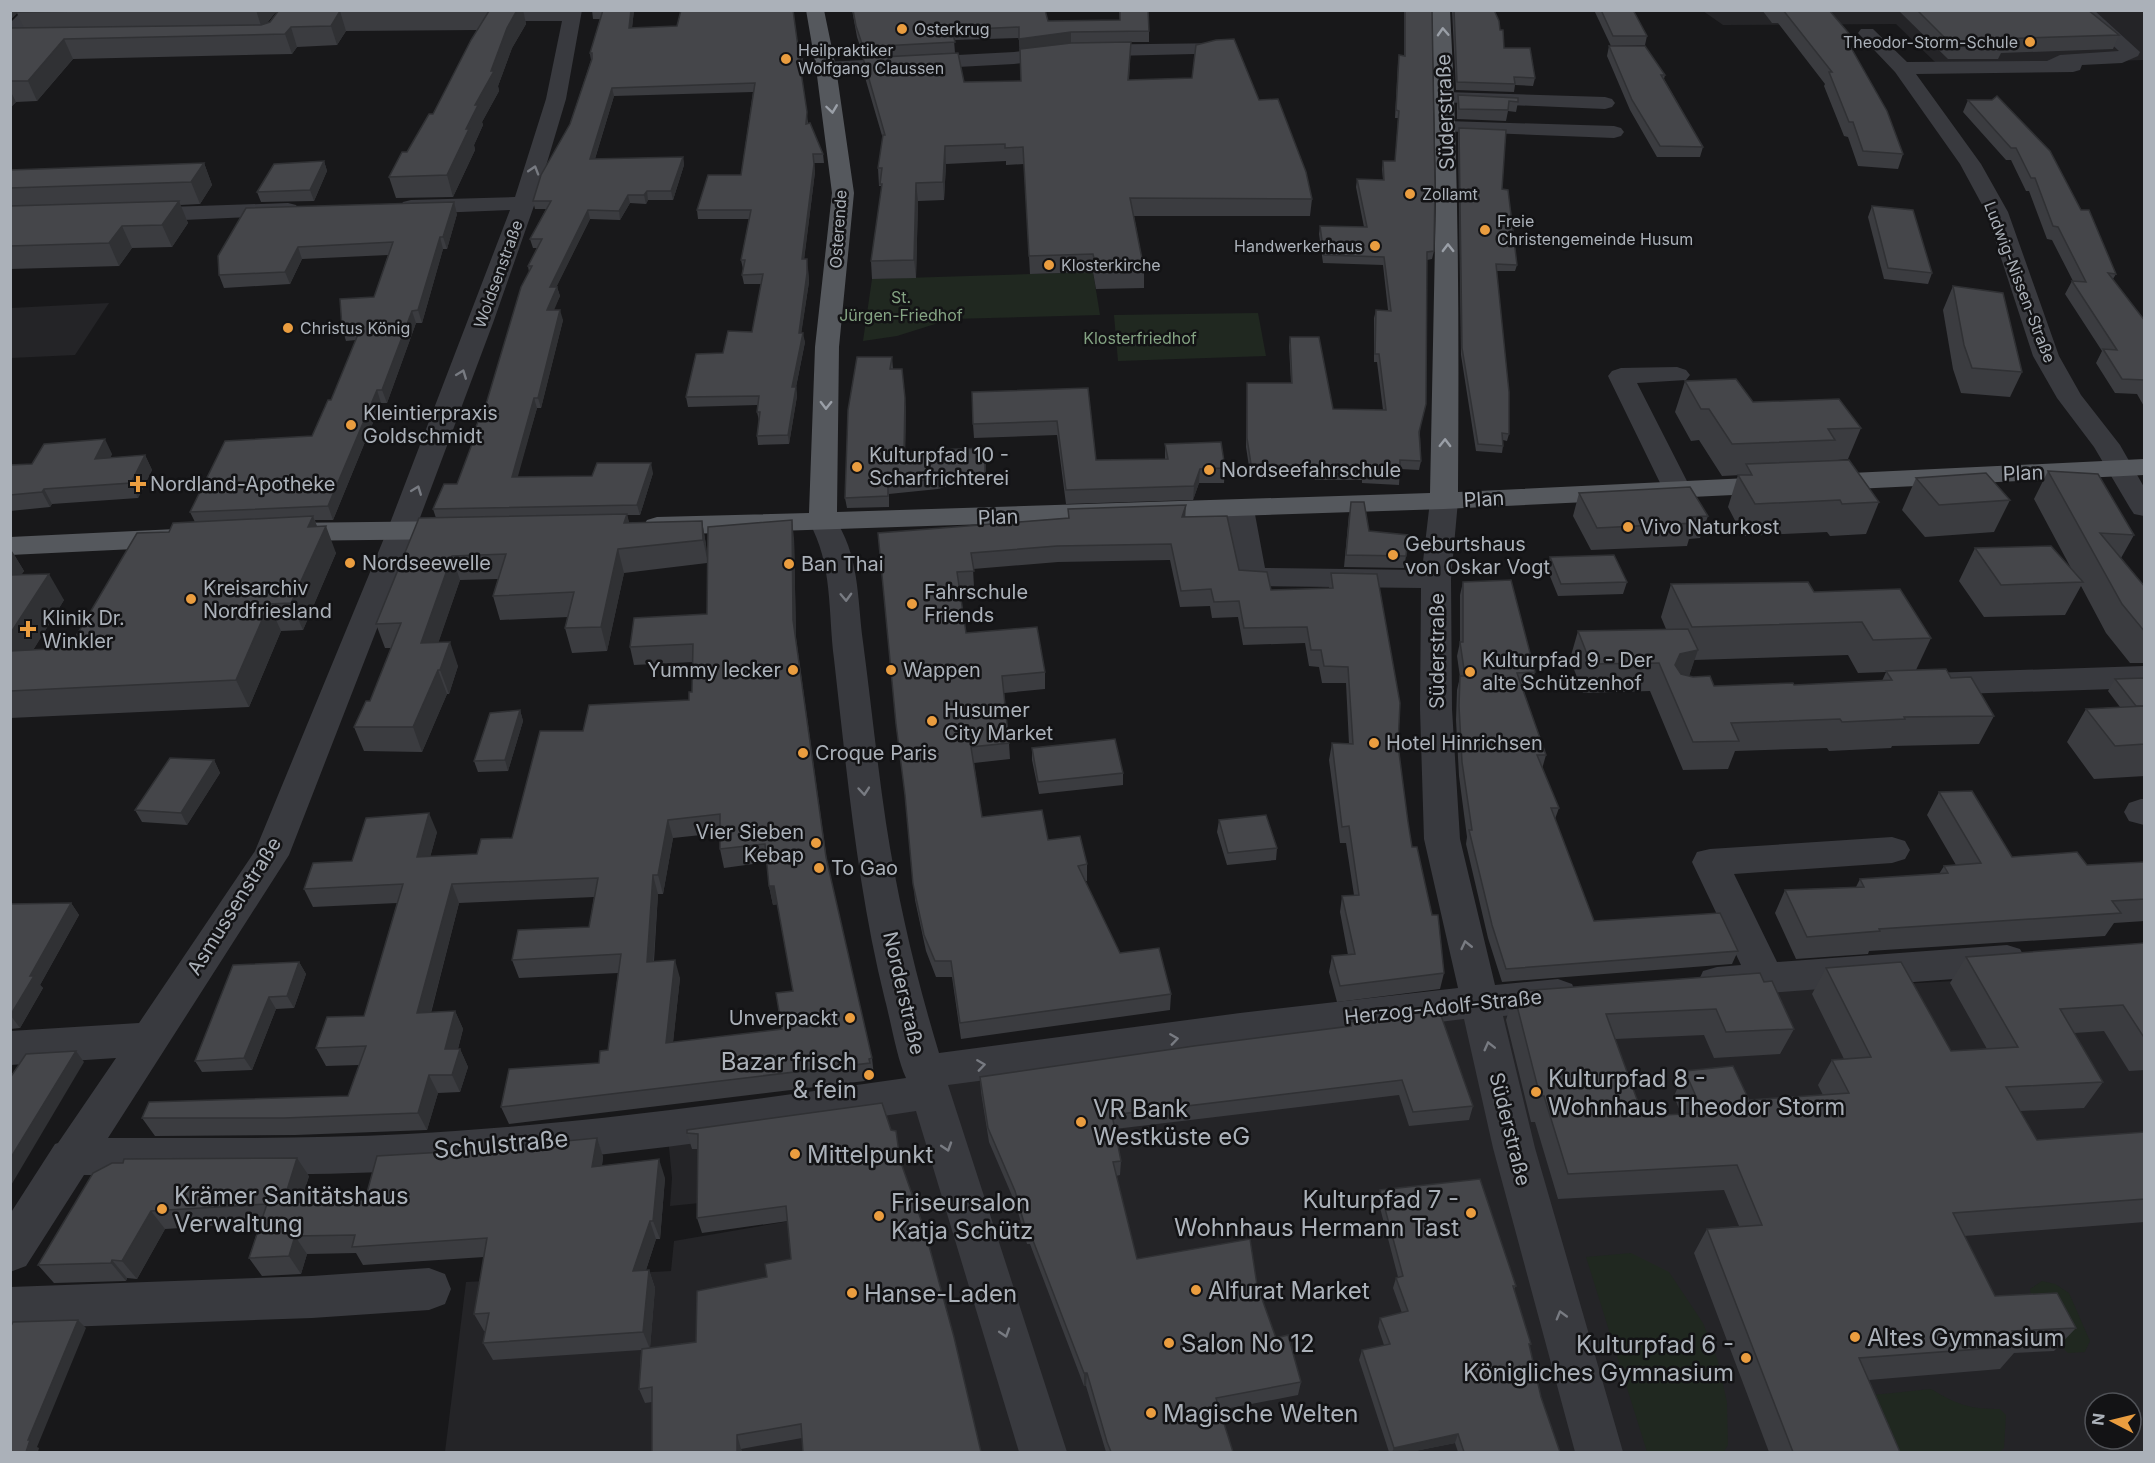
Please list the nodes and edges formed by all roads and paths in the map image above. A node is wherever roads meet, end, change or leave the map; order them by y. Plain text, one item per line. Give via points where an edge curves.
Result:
1 (34, 10) edge
2 (815, 10) edge
3 (1441, 10) edge
4 (2083, 10) edge
5 (572, 13) edge
6 (456, 17) dead end
7 (1866, 33) dead end
8 (10, 34) edge
9 (34, 39) edge
10 (10, 40) edge
11 (1228, 49) edge
12 (2052, 66) junction
13 (2073, 66) dead end
14 (826, 68) junction
15 (1902, 68) junction
16 (1446, 98) junction
17 (1605, 103) dead end
18 (1446, 127) junction
19 (1614, 132) dead end
20 (524, 203) junction
21 (396, 207) edge
22 (314, 210) edge
23 (116, 216) edge
24 (1677, 375) dead end
25 (2132, 468) edge
26 (1677, 489) junction
27 (1444, 501) junction
28 (2145, 508) edge
29 (1240, 509) junction
30 (823, 522) junction
31 (625, 527) edge
32 (484, 530) edge
33 (401, 531) junction
34 (250, 534) edge
35 (202, 536) edge
36 (10, 546) edge
37 (1436, 579) junction
38 (2145, 677) edge
39 (1896, 685) edge
40 (1892, 850) dead end
41 (2038, 958) edge
42 (1766, 978) junction
43 (1686, 985) edge
44 (1594, 992) edge
45 (1478, 1002) junction
46 (149, 1039) junction
47 (10, 1048) edge
48 (926, 1082) junction
49 (70, 1158) junction
50 (13, 1244) edge
51 (429, 1289) dead end
52 (10, 1308) edge
53 (1043, 1452) edge
54 (1599, 1452) edge

1 - 8 street
2 - 14 main road, Osterende
16 -> 3 main road, Süderstraße
4 - 12 street via 2131,52 2122,57 2060,61
5 - 6 street
20 -> 5 street, Woldsenstraße via 556,99
7 - 15 street, Ludwig-Nissen-Straße
9 - 10 street
11 - 14 street via 1071,51 1014,58
12 - 13 street
12 - 15 street
14 -> 30 main road, Osterende via 843,193 827,347
15 - 25 street, Ludwig-Nissen-Straße via 1970,164 1997,212 2046,356 2070,398 2107,445
16 - 17 street
16 - 18 main road, Süderstraße
18 - 19 street
27 -> 18 main road, Süderstraße
20 - 21 street
33 -> 20 street, Woldsenstraße
22 - 23 street
24 - 26 street via 1621,376
25 - 26 main road, Plan
25 - 28 street, Ludwig-Nissen-Straße
26 - 27 main road, Plan
27 - 29 main road, Plan
27 - 37 street, Süderstraße
29 - 30 main road, Plan
29 - 37 street via 1252,577
30 - 31 main road, Plan
30 -> 48 street, Norderstraße via 835,540 843,567 867,822 879,891
32 - 33 main road
33 - 34 main road
33 - 46 street, Asmussenstraße via 270,855
35 - 36 main road
45 -> 37 street, Süderstraße via 1442,839
38 - 39 street
40 - 42 street via 1710,862
41 - 42 street
42 - 43 street
44 - 45 street, Herzog-Adolf-Straße
48 -> 45 street, Herzog-Adolf-Straße
54 -> 45 street, Süderstraße via 1514,1148
46 - 47 street
46 - 49 street, Asmussenstraße
48 - 49 street, Schulstraße via 675,1127 455,1149
48 -> 53 street, Norderstraße
49 - 50 street, Asmussenstraße
51 - 52 street via 312,1298

